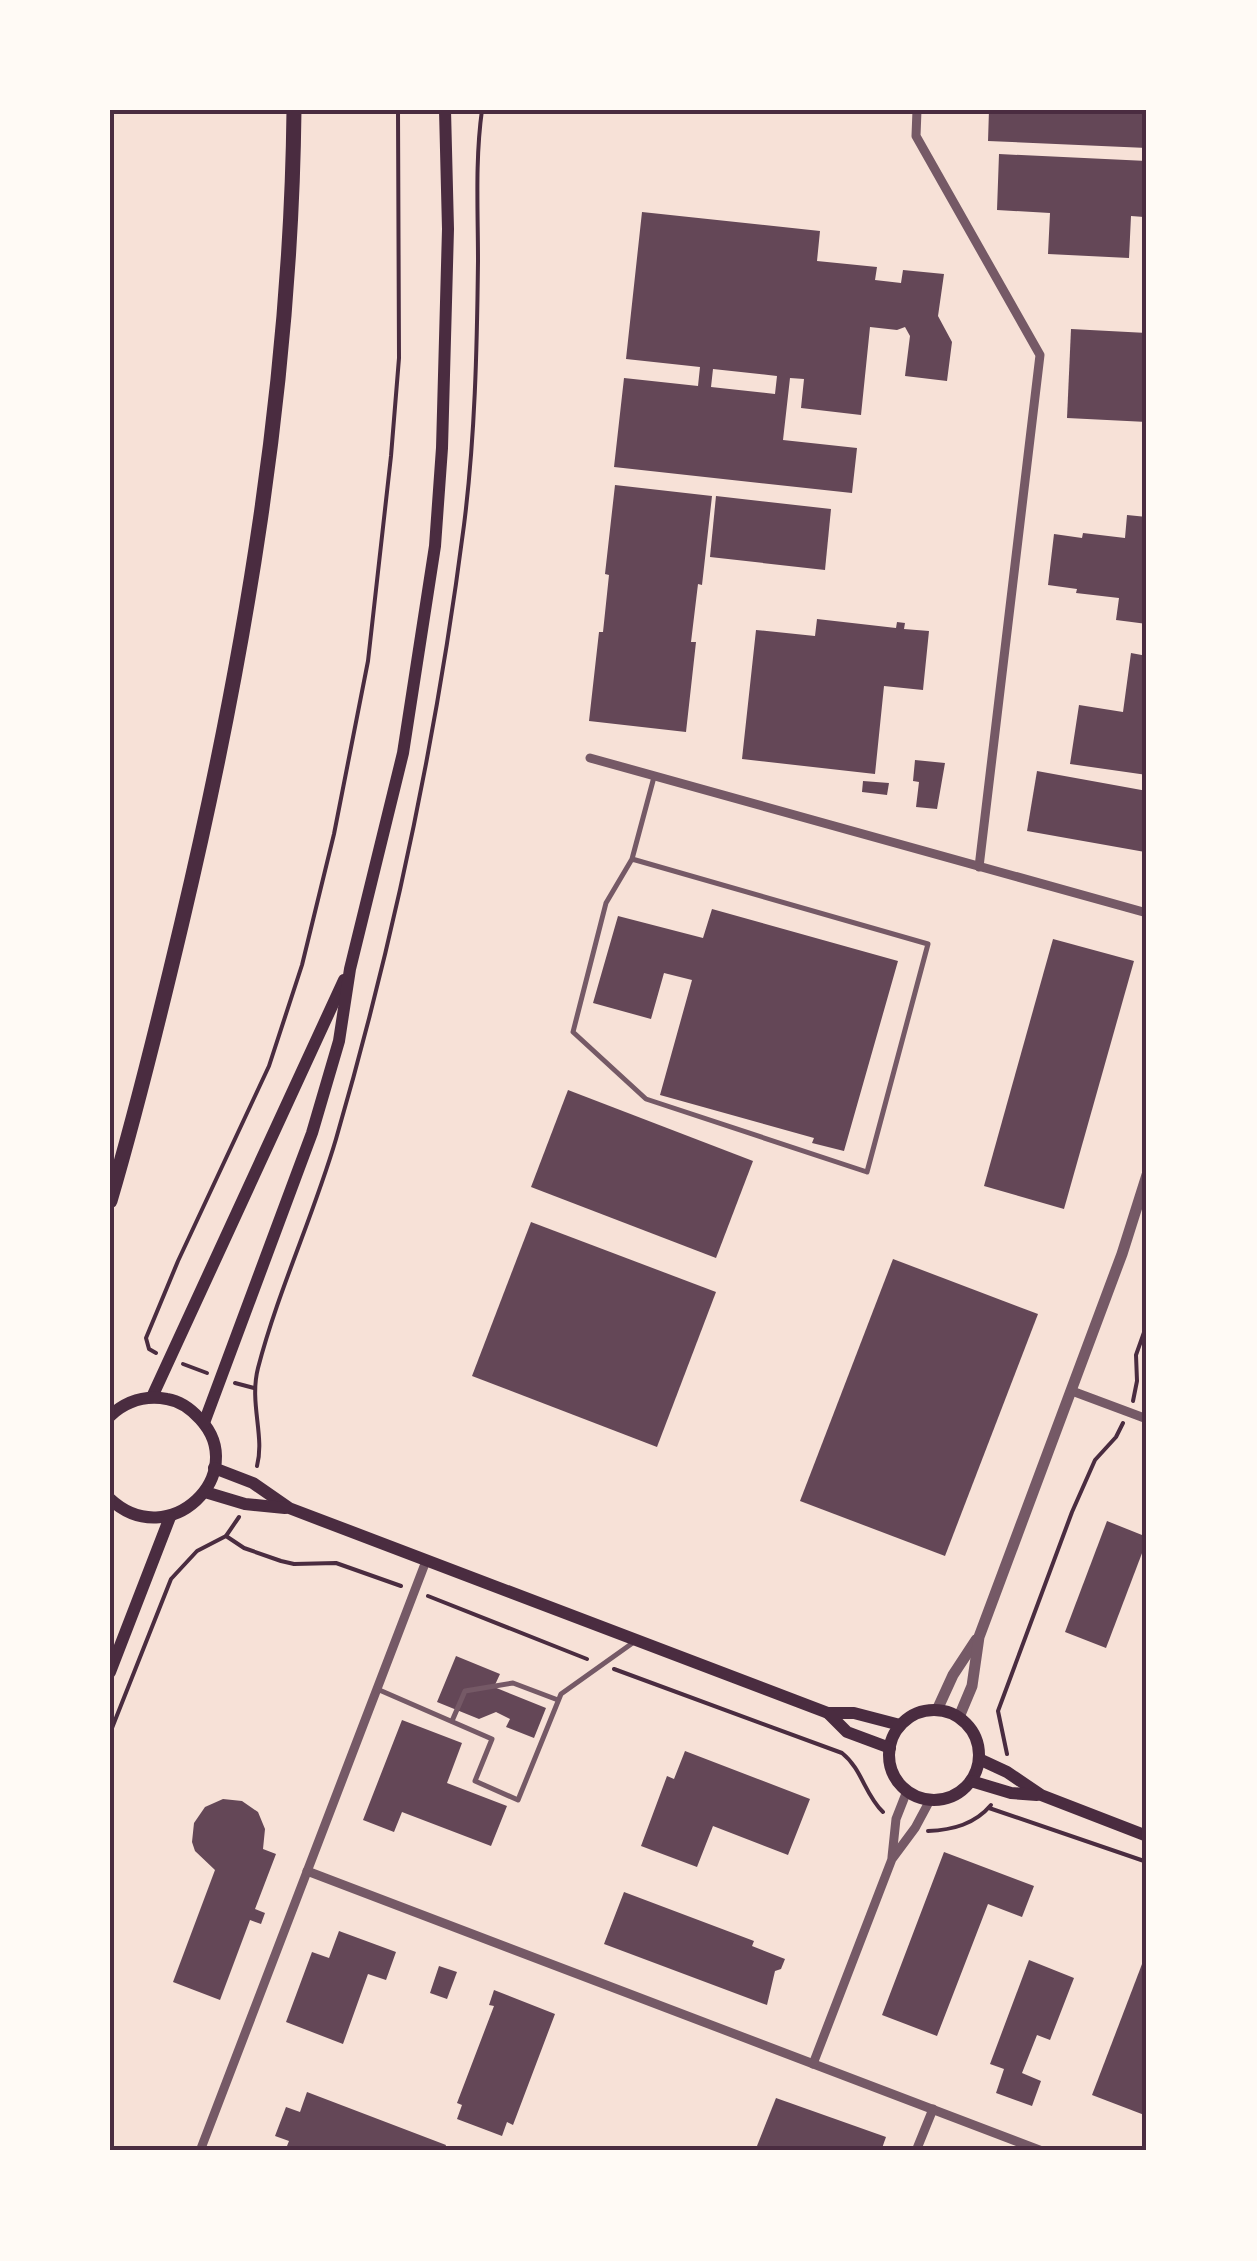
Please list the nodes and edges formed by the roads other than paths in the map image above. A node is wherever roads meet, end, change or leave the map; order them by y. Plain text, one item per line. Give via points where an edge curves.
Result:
1 (294, 110) edge
2 (445, 110) edge
3 (917, 110) edge
4 (590, 758) dead end
5 (654, 776) junction
6 (632, 859) junction
7 (979, 867) junction
8 (1147, 912) edge
9 (350, 968) junction
10 (1147, 1175) edge
11 (110, 1201) edge
12 (1072, 1390) junction
13 (152, 1397) junction
14 (110, 1416) edge
15 (1147, 1419) edge
16 (204, 1424) junction
17 (214, 1468) junction
18 (205, 1492) junction
19 (111, 1504) edge
20 (289, 1508) junction
21 (170, 1517) junction
22 (426, 1561) junction
23 (979, 1637) junction
24 (636, 1641) junction
25 (110, 1672) edge
26 (377, 1689) junction
27 (558, 1700) junction
28 (938, 1710) junction
29 (828, 1714) junction
30 (959, 1717) junction
31 (452, 1721) junction
32 (900, 1726) junction
33 (890, 1748) junction
34 (979, 1759) junction
35 (971, 1782) junction
36 (906, 1791) junction
37 (1041, 1795) junction
38 (930, 1800) junction
39 (1147, 1836) edge
40 (892, 1859) junction
41 (307, 1871) junction
42 (813, 2064) junction
43 (933, 2109) junction
44 (200, 2151) edge
45 (916, 2151) edge
46 (1042, 2151) edge

1 - 11 highway via 286,291 241,643 203,832
2 - 9 main road via 448,230 435,546 403,754
3 - 7 street via 916,136 1040,356
4 - 5 street
5 - 6 lane
5 - 7 street
6 - 6 lane via 606,902 573,1032 646,1100 867,1172 928,944
7 - 8 street
9 - 13 main road
9 - 16 main road via 339,1041 312,1133
10 - 12 street
12 - 15 street
12 - 23 street
13 - 14 main road
13 - 16 main road via 190,1408
16 - 17 main road
17 - 18 main road
17 - 20 main road via 253,1483
18 - 20 main road
18 - 21 main road
19 - 21 main road via 140,1517
20 - 22 main road
21 - 25 main road
22 - 24 main road
22 - 26 street
23 - 28 street
23 - 30 street via 972,1686
24 - 27 lane
24 - 29 main road
26 - 31 lane
26 - 41 street
27 - 31 lane via 512,1684 465,1691
27 - 31 lane via 518,1800 476,1781 492,1739
28 - 30 main road
28 - 32 main road via 913,1715
29 - 32 main road via 854,1713
29 - 33 main road via 847,1732
30 - 34 main road via 973,1731
32 - 33 main road
33 - 36 main road via 892,1772
34 - 35 main road
34 - 37 main road
35 - 37 main road
35 - 38 main road via 957,1794
36 - 38 main road
36 - 40 street
37 - 39 main road
38 - 40 street
40 - 42 street
41 - 42 street
41 - 44 street
42 - 43 street
43 - 45 street
43 - 46 street

